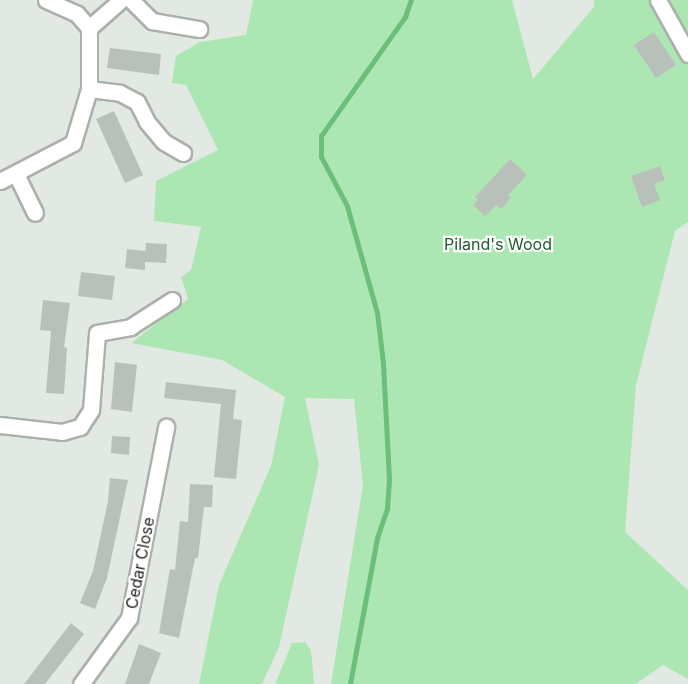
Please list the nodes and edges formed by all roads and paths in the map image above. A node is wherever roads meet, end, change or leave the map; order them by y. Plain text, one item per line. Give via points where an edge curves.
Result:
1 (46, 0) edge
2 (121, 0) edge
3 (131, 0) edge
4 (657, 0) edge
5 (89, 28) junction
6 (199, 29) dead end
7 (688, 54) edge
8 (88, 89) junction
9 (183, 153) dead end
10 (16, 174) junction
11 (0, 181) edge
12 (35, 213) dead end
13 (172, 300) dead end
14 (0, 425) edge
15 (166, 427) dead end
16 (81, 684) edge

1 - 5 street via 77,14
2 - 5 street
3 - 6 street via 152,21
4 - 7 street
5 - 8 street
8 - 9 street via 120,93 136,102 164,142
8 - 10 street via 73,143
10 - 11 street
10 - 12 street
13 - 14 street via 130,327 97,333 91,410 80,427 62,432
15 - 16 street, Cedar Close via 129,618

